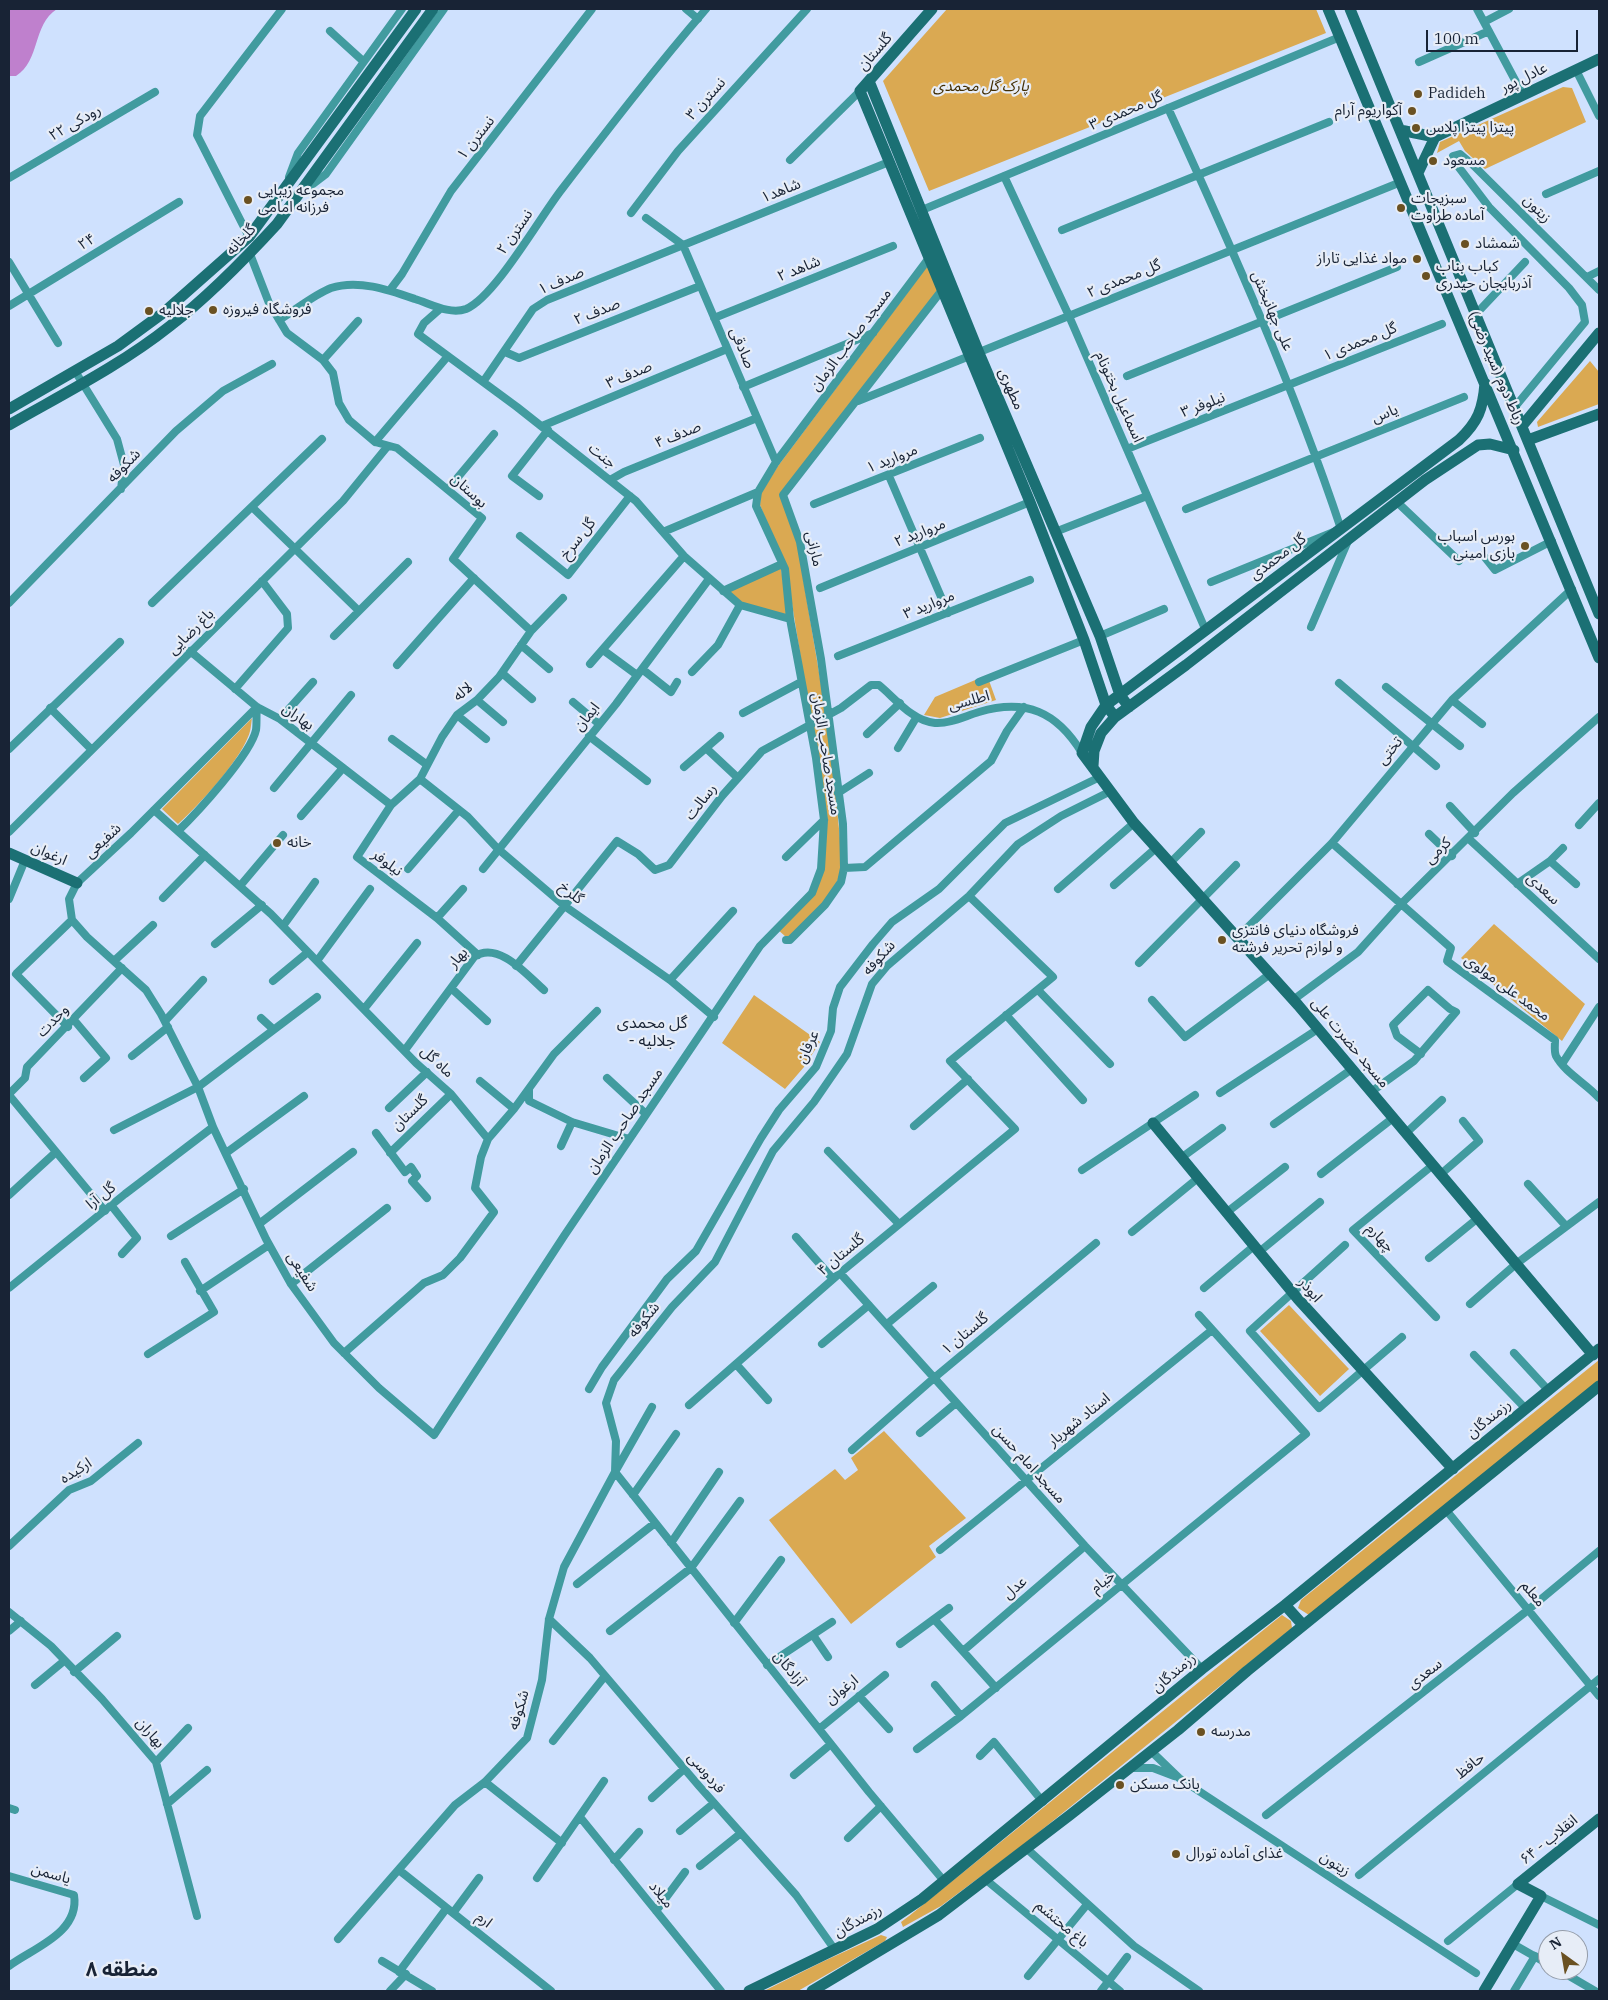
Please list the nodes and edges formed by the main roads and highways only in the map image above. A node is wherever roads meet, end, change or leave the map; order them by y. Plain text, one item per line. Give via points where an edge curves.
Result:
1 (416, 9) edge
2 (433, 9) edge
3 (932, 9) edge
4 (1328, 9) edge
5 (1350, 9) edge
6 (1599, 58) edge
7 (869, 81) junction
8 (860, 92) joint
9 (1400, 130) junction
10 (1435, 137) junction
11 (1418, 173) junction
12 (1476, 314) junction
13 (1459, 320) junction
14 (1599, 334) edge
15 (975, 355) junction
16 (1485, 383) junction
17 (9, 409) edge
18 (1599, 414) edge
19 (9, 425) edge
20 (1522, 426) junction
21 (1471, 428) junction
22 (1528, 440) junction
23 (1478, 445) junction
24 (1514, 450) junction
25 (1340, 529) junction
26 (1348, 540) junction
27 (1599, 614) edge
28 (1599, 658) edge
29 (1120, 694) junction
30 (1106, 705) junction
31 (1128, 707) junction
32 (1115, 717) junction
33 (1082, 753) joint
34 (1093, 766) junction
35 (9, 853) edge
36 (77, 883) road end
37 (1153, 1123) road end
38 (1596, 1352) edge
39 (1599, 1386) edge
40 (1453, 1468) junction
41 (1285, 1605) junction
42 (1303, 1626) junction
43 (1599, 1819) edge
44 (749, 1991) edge
45 (815, 1991) edge
46 (1484, 1991) edge

1 - 17 main road, گلخانه via 249,238 163,313 118,346
2 - 19 main road, گلخانه via 277,224 250,254 170,326 128,356
3 - 7 main road, گلستان
4 - 13 main road, رباط دوم (سید رضی)
5 - 9 main road, رباط دوم (سید رضی)
6 - 10 main road, عادل پور
7 - 8 main road, گلستان
7 - 15 main road, مطهری via 922,210
8 - 15 main road, مطهری via 942,290
9 - 10 main road
9 - 11 main road, رباط دوم (سید رضی)
10 - 11 main road
11 - 12 main road, رباط دوم (سید رضی)
12 - 13 main road
12 - 20 main road, رباط دوم (سید رضی)
13 - 16 main road, رباط دوم (سید رضی)
14 - 20 main road
15 - 29 main road, مطهری via 1100,636
15 - 30 main road, مطهری
16 - 21 main road, گل محمدی via 1483,406
16 - 24 main road, رباط دوم (سید رضی)
18 - 22 main road
20 - 22 main road, رباط دوم (سید رضی)
21 - 23 main road via 1480,434 1482,440
21 - 25 main road, گل محمدی
22 - 27 main road, رباط دوم (سید رضی)
23 - 24 main road via 1490,444
23 - 26 main road, گل محمدی via 1425,480
24 - 28 main road, رباط دوم (سید رضی)
25 - 26 main road
25 - 29 main road, گل محمدی
26 - 31 main road, گل محمدی
29 - 30 main road, گل محمدی
29 - 31 main road, مطهری
30 - 32 main road, مطهری
30 - 33 main road, گل محمدی via 1091,727
31 - 32 main road, گل محمدی
32 - 34 main road, گل محمدی via 1101,733 1094,751
33 - 34 main road, مسجد حضرت علی
34 - 38 main road, مسجد حضرت علی via 1134,823 1293,1000 1516,1264
35 - 36 main road, ارغوان
37 - 40 main road, ابوذر via 1293,1294
38 - 40 main road, رزمندگان
39 - 42 main road
40 - 41 main road, رزمندگان
41 - 42 main road
41 - 44 main road, رزمندگان via 1202,1669 922,1899 877,1929
42 - 45 main road via 1151,1751 939,1915
43 - 46 main road, انقلاب - ۶۴ via 1518,1884 1541,1896

